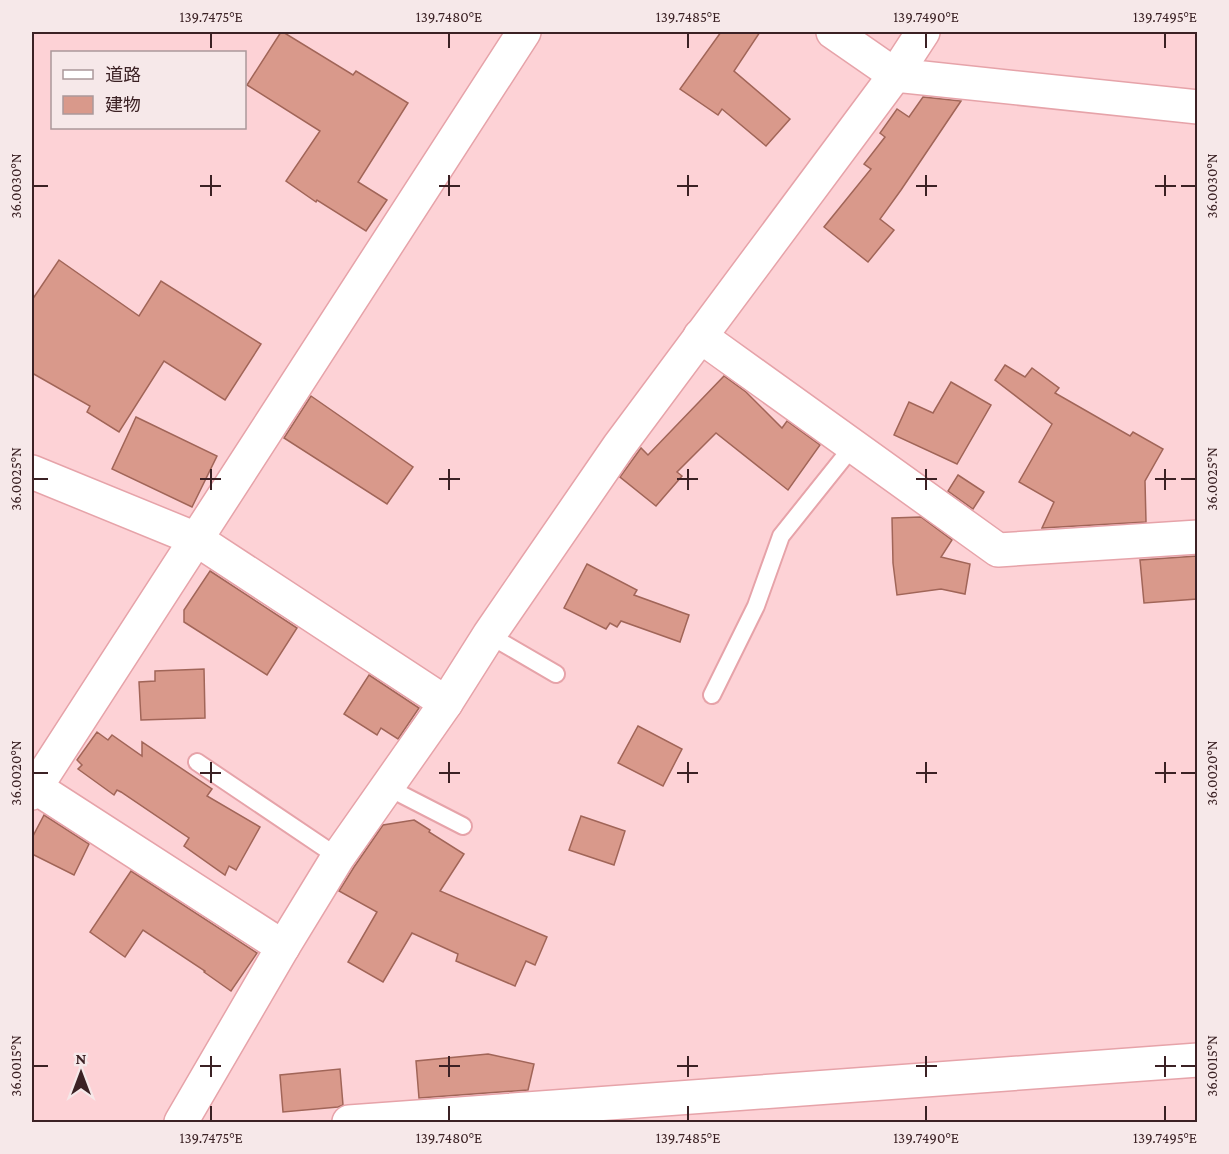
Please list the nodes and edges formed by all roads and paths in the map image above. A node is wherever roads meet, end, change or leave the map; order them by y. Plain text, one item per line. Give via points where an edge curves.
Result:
1 (524, 32) edge
2 (833, 32) edge
3 (923, 32) edge
4 (895, 75) junction
5 (1197, 107) edge
6 (700, 336) junction
7 (854, 446) junction
8 (32, 472) edge
9 (1197, 537) edge
10 (196, 539) junction
11 (489, 635) junction
12 (556, 674) dead end
13 (712, 695) dead end
14 (446, 704) junction
15 (196, 762) dead end
16 (387, 787) junction
17 (33, 790) edge
18 (463, 826) dead end
19 (338, 857) junction
20 (283, 946) junction
21 (1197, 1060) edge
22 (181, 1122) edge
23 (349, 1122) edge

1 - 10 street
2 - 4 street
3 - 4 street
4 - 5 street
4 - 6 street
6 - 7 street
6 - 11 street
7 - 9 street via 998,550
7 - 13 lane via 782,536 756,606
8 - 10 street
10 - 14 street
10 - 17 street
11 - 12 lane
11 - 14 street
14 - 16 street
15 - 19 lane
16 - 18 lane
16 - 19 street
17 - 20 street
19 - 20 street
20 - 22 street
21 - 23 street

